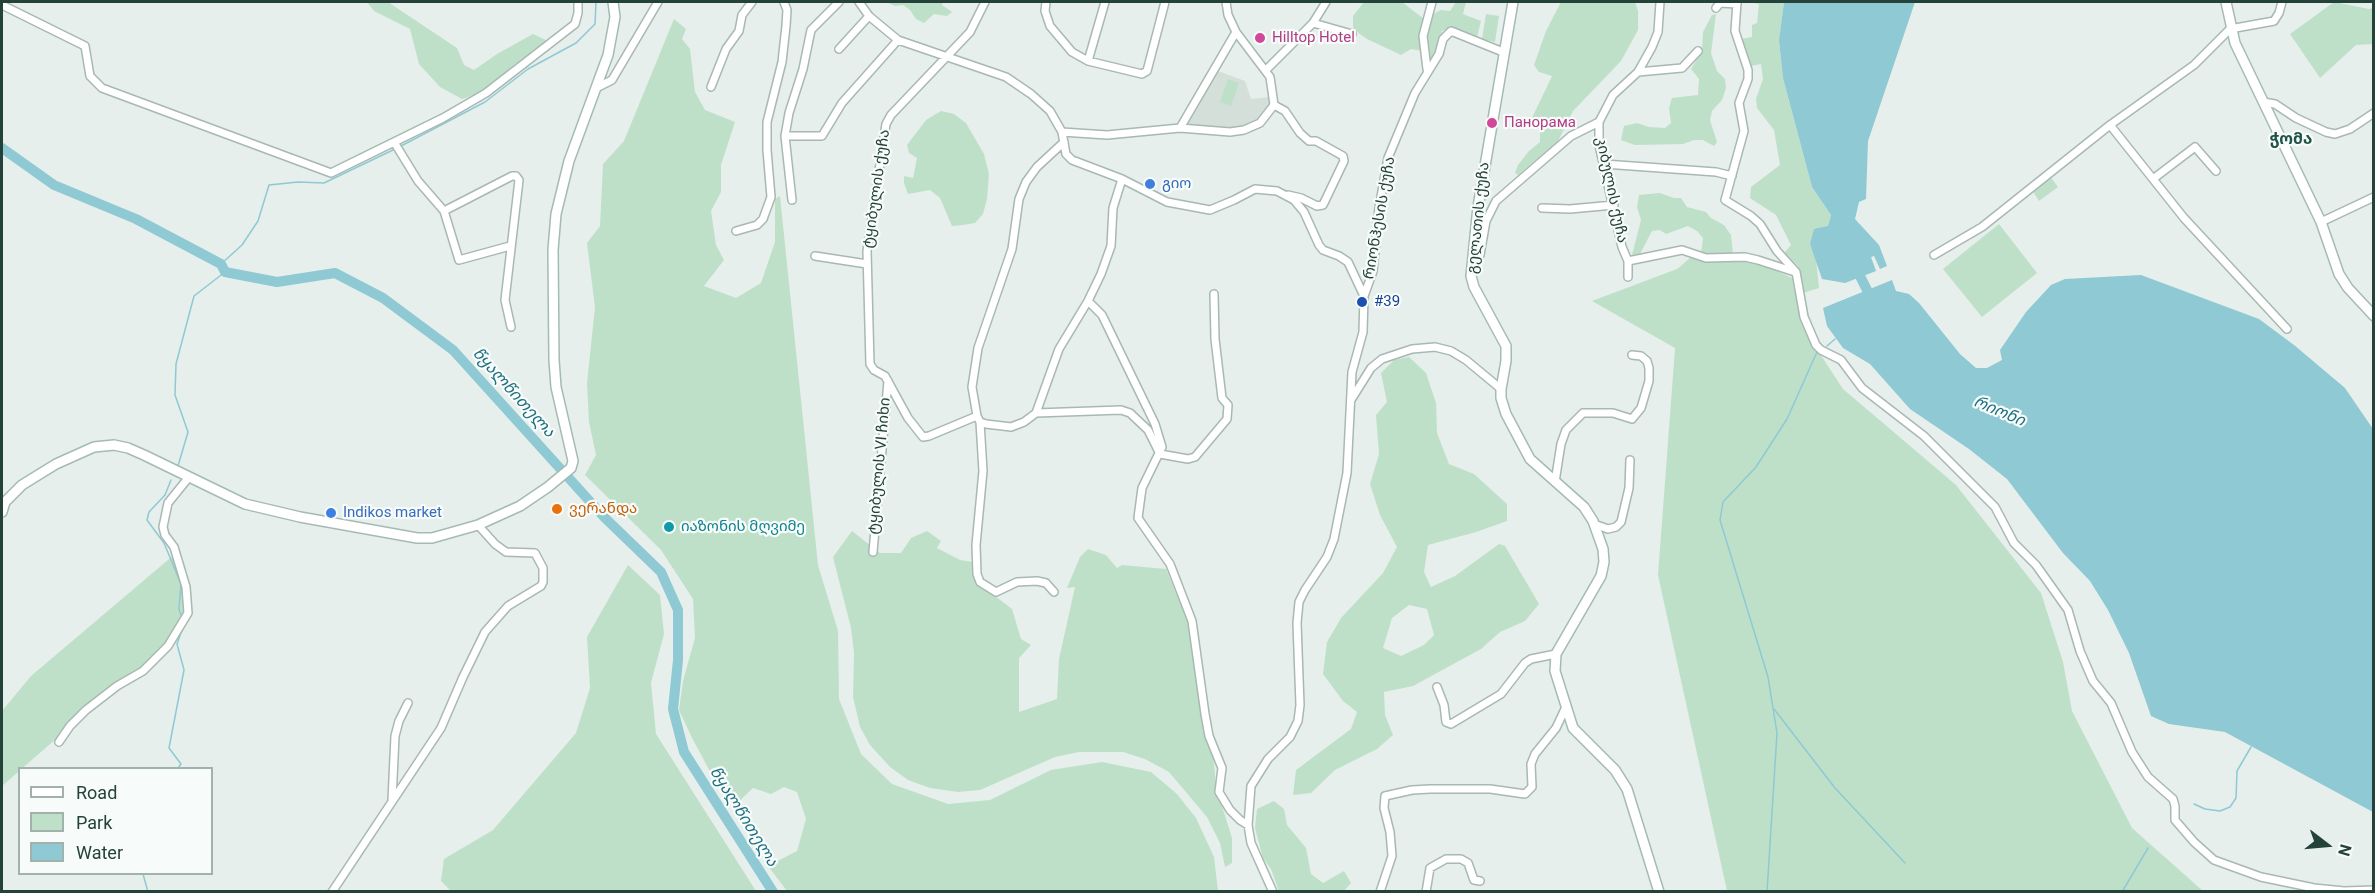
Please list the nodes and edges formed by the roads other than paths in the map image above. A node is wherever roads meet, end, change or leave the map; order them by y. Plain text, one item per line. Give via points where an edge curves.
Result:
1 (578, 2) edge
2 (613, 2) edge
3 (658, 2) edge
4 (752, 2) edge
5 (784, 2) edge
6 (839, 2) edge
7 (859, 2) edge
8 (985, 2) edge
9 (1046, 2) edge
10 (1105, 2) edge
11 (1165, 2) edge
12 (1226, 2) edge
13 (1326, 2) edge
14 (1432, 2) edge
15 (1513, 2) edge
16 (1660, 2) edge
17 (2226, 2) edge
18 (2282, 2) edge
19 (1737, 3) edge
20 (1718, 4) edge
21 (2, 5) edge
22 (869, 16) junction
23 (1313, 23) junction
24 (2230, 29) junction
25 (1236, 33) junction
26 (1352, 34) dead end
27 (898, 40) junction
28 (839, 49) dead end
29 (1698, 51) dead end
30 (1503, 52) junction
31 (949, 56) junction
32 (1088, 61) junction
33 (1266, 70) junction
34 (1428, 70) junction
35 (1638, 72) junction
36 (711, 87) dead end
37 (596, 88) junction
38 (2263, 102) junction
39 (1274, 105) junction
40 (2373, 113) edge
41 (1599, 122) junction
42 (2110, 125) junction
43 (1180, 128) junction
44 (1062, 132) junction
45 (785, 136) junction
46 (394, 142) junction
47 (1064, 142) junction
48 (1604, 164) junction
49 (2216, 171) dead end
50 (1732, 176) junction
51 (1122, 179) junction
52 (2153, 179) junction
53 (1286, 195) junction
54 (2373, 197) edge
55 (792, 201) dead end
56 (1614, 205) junction
57 (1542, 208) dead end
58 (444, 211) junction
59 (2321, 222) junction
60 (736, 231) dead end
61 (510, 246) junction
62 (1934, 255) dead end
63 (815, 256) dead end
64 (1628, 261) junction
65 (867, 264) junction
66 (1472, 264) junction
67 (1796, 272) junction
68 (1628, 277) dead end
69 (1214, 294) dead end
70 (1364, 296) junction
71 (1088, 301) junction
72 (2373, 314) edge
73 (511, 327) dead end
74 (2287, 329) dead end
75 (1632, 355) dead end
76 (888, 381) junction
77 (1500, 389) junction
78 (1350, 402) junction
79 (1036, 413) junction
80 (978, 419) junction
81 (1160, 454) junction
82 (1630, 460) dead end
83 (189, 477) junction
84 (1555, 482) junction
85 (2, 512) edge
86 (1594, 524) junction
87 (478, 525) junction
88 (873, 552) dead end
89 (1054, 592) dead end
90 (1556, 654) junction
91 (1437, 687) dead end
92 (408, 703) dead end
93 (1565, 709) junction
94 (59, 742) dead end
95 (392, 800) junction
96 (1248, 825) junction
97 (1480, 881) dead end
98 (2373, 890) edge
99 (333, 891) edge
100 (1273, 891) edge
101 (1380, 891) edge
102 (1426, 891) edge
103 (1659, 891) edge

1 - 46 street via 575,24 486,93
2 - 37 main road via 613,36
3 - 37 street via 612,80
4 - 36 street via 742,15 739,31 726,49
5 - 60 street via 787,10 782,62 767,122 771,197 757,225
6 - 45 street via 811,30
7 - 22 street
8 - 31 street, ტყიბულის ქუჩა via 970,32
9 - 32 street via 1050,26 1072,52
10 - 32 street
11 - 32 street via 1147,71 1142,74
12 - 25 street
13 - 23 street
14 - 34 street via 1423,36
15 - 30 main road, გელათის ქუჩა
16 - 35 street, კიბულის ქუჩა via 1658,32
17 - 24 main road
18 - 24 street via 2274,21
19 - 20 street
19 - 50 street via 1735,31 1748,79 1739,103 1744,131
21 - 46 street via 85,46 90,76 102,88 331,173
22 - 27 street
22 - 28 street
23 - 26 street
23 - 33 street
24 - 38 main road
24 - 42 street via 2194,65
25 - 33 street
25 - 43 street
27 - 31 street
27 - 45 street via 842,103 822,136
29 - 35 street via 1682,68
30 - 34 street, რიონჰესის ქუჩა via 1451,31
30 - 66 main road, გელათის ქუჩა
31 - 44 street via 1006,77 1050,111
31 - 65 street, ტყიბულის ქუჩა via 886,124
33 - 39 street
34 - 70 street, რიონჰესის ქუჩა via 1388,159 1373,271
35 - 41 street, კიბულის ქუჩა via 1613,95
37 - 87 main road via 562,185 554,230 554,360 556,387 573,458 571,468 520,506
38 - 40 street via 2275,104 2296,118 2335,134
38 - 59 main road
39 - 43 street via 1260,123 1244,130
39 - 53 street via 1285,111 1300,133 1339,153 1344,161 1323,205
41 - 48 street, კიბულის ქუჩა
41 - 66 street via 1570,136 1496,201 1486,221 1480,255
42 - 52 street
42 - 62 street via 1982,227
43 - 44 street via 1107,135
44 - 47 street
45 - 55 street
46 - 58 street via 418,181
47 - 51 street via 1066,154 1072,160
47 - 80 street via 1037,166 1019,199 1012,249 978,348 972,387
48 - 50 street
48 - 56 street, კიბულის ქუჩა
49 - 52 street via 2195,147
50 - 67 street via 1725,200 1760,224
51 - 53 street via 1167,202 1210,210 1255,189
51 - 71 street via 1113,208 1111,246
52 - 74 street
53 - 70 street via 1304,212 1318,245 1348,262
54 - 59 street
56 - 57 street
56 - 64 street, კიბულის ქუჩა
58 - 61 street via 459,260
58 - 61 street via 516,176 519,180
59 - 72 main road via 2339,274
61 - 73 street via 505,300
63 - 65 street
64 - 67 street, კიბულის ქუჩა via 1678,249 1707,258 1752,258
64 - 68 street
65 - 76 street, ტყიბულის ქუჩა via 869,358 874,370
66 - 77 main road, გელათის ქუჩა via 1474,287 1506,346
67 - 98 street via 1804,317 1816,345 1841,360 1862,388 1923,435 1960,470 1995,507 2014,543 2056,590 2068,610 2093,681 2111,703 2132,752 2148,777 2173,799 2175,820 2194,842 2214,860 2261,877 2314,888
69 - 81 street via 1215,339 1222,398 1228,405 1227,419 1195,457
70 - 78 street via 1363,332 1352,372
71 - 79 street via 1059,349
71 - 81 street via 1102,315 1155,424 1162,447
75 - 84 street via 1641,356 1649,368 1641,408 1632,419 1613,412 1583,413 1566,430
76 - 80 street, ტყიბულის ქუჩა via 923,436
76 - 88 street, ტყიბულის VI ჩიხი
77 - 78 street via 1451,351 1413,348 1392,354 1371,368
77 - 84 main road, გელათის ქუჩა via 1506,414 1530,459
78 - 96 street via 1347,473 1334,539 1328,557 1299,602 1298,721 1251,786
79 - 80 street via 1011,427
79 - 81 street via 1130,413 1148,430
80 - 89 street via 983,471 976,545 980,582 996,592 1017,582 1037,581 1046,583
81 - 96 street via 1142,488 1138,518 1170,564 1192,621 1207,725 1222,768 1219,792 1230,810
82 - 86 street via 1629,488 1621,522 1608,530
83 - 85 main road via 128,448 94,447 22,485 5,502
83 - 87 main road via 245,504 417,538 432,538
83 - 94 street via 168,503 163,527 174,547 186,587 188,613 168,646 142,671 86,710
84 - 86 main road, გელათის ქუჩა via 1584,507
86 - 90 main road, გელათის ქუჩა via 1604,562 1601,576
87 - 95 street via 506,552 535,553 543,568 543,582 515,600 492,622 441,728
90 - 91 street via 1525,663 1501,694 1451,724 1446,722
90 - 93 main road
92 - 95 street via 395,736
93 - 101 street via 1556,728 1535,754 1531,764 1532,787 1525,794 1490,789 1430,789 1385,796 1392,856
93 - 103 main road via 1577,734 1615,770 1627,789
95 - 99 street
96 - 100 street via 1251,843
97 - 102 street via 1474,880 1468,863 1446,859 1431,868

